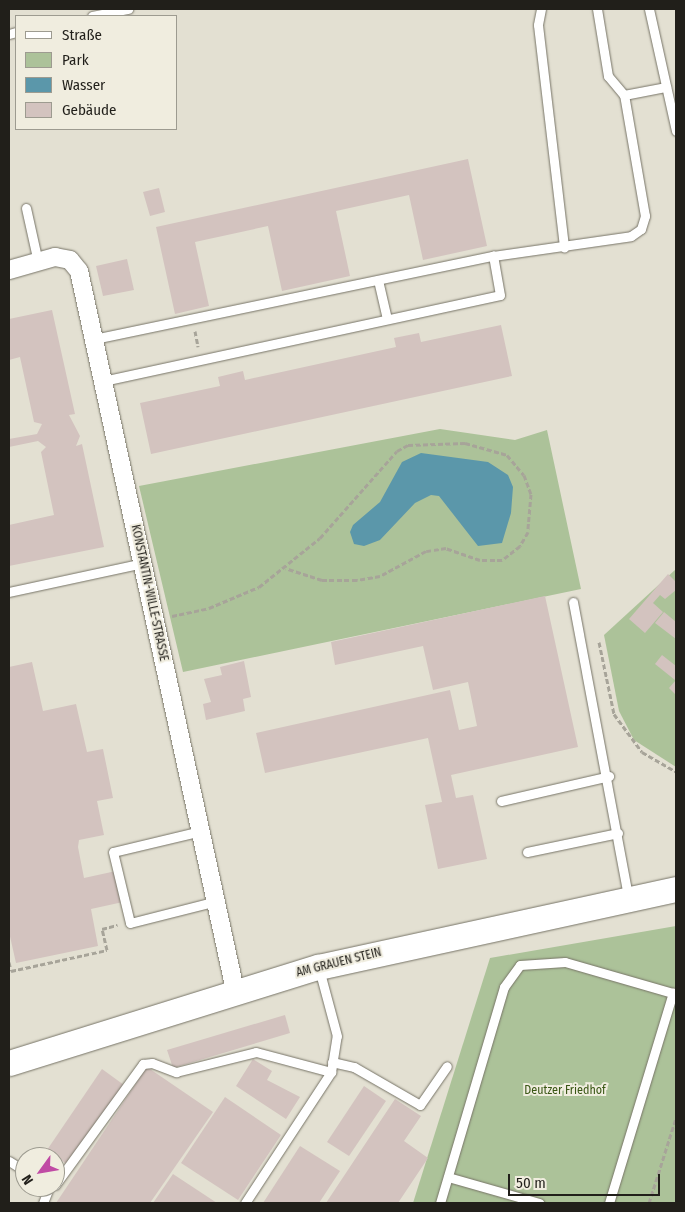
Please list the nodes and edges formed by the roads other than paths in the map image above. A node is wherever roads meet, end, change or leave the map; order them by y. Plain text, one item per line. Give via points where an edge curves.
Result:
1 (128, 9) edge
2 (541, 9) edge
3 (597, 9) edge
4 (649, 9) edge
5 (97, 15) edge
6 (666, 87) junction
7 (624, 95) junction
8 (676, 131) edge
9 (26, 208) dead end
10 (564, 247) junction
11 (493, 256) junction
12 (38, 262) junction
13 (9, 270) edge
14 (378, 280) junction
15 (387, 319) junction
16 (94, 339) junction
17 (103, 381) junction
18 (142, 563) junction
19 (9, 592) edge
20 (573, 602) dead end
21 (609, 776) junction
22 (501, 801) dead end
23 (201, 831) junction
24 (618, 833) junction
25 (527, 852) dead end
26 (676, 889) edge
27 (628, 897) junction
28 (217, 901) junction
29 (318, 967) junction
30 (235, 990) junction
31 (674, 993) edge
32 (332, 1062) junction
33 (9, 1063) edge
34 (447, 1066) dead end
35 (331, 1072) junction
36 (65, 1169) edge
37 (448, 1177) junction
38 (245, 1203) edge
39 (440, 1203) edge
40 (539, 1203) edge
41 (609, 1203) edge

1 - 5 lane
2 - 10 lane via 538,25
3 - 7 lane via 608,76
4 - 6 lane
6 - 7 lane
6 - 8 lane
7 - 10 lane via 645,216 641,229 631,236
9 - 12 lane
10 - 11 lane
11 - 14 lane
11 - 15 lane via 500,295
12 - 13 street, KONSTANTIN-WILLE-STRASSE
12 - 16 street, KONSTANTIN-WILLE-STRASSE via 55,257 70,260 79,271
14 - 15 lane
14 - 16 lane
15 - 17 lane
16 - 17 street, KONSTANTIN-WILLE-STRASSE
17 - 18 street, KONSTANTIN-WILLE-STRASSE
18 - 19 lane
18 - 23 street, KONSTANTIN-WILLE-STRASSE
20 - 21 lane
21 - 22 lane
21 - 24 lane
23 - 28 street, KONSTANTIN-WILLE-STRASSE
23 - 28 lane via 113,852 130,923
24 - 25 lane
24 - 27 lane
26 - 27 street, AM GRAUEN STEIN
27 - 29 street, AM GRAUEN STEIN
28 - 30 street, KONSTANTIN-WILLE-STRASSE
29 - 30 street, AM GRAUEN STEIN
29 - 32 lane via 337,1036
30 - 33 street, AM GRAUEN STEIN
31 - 37 lane via 565,962 520,965 504,987
31 - 41 lane
32 - 34 lane via 354,1068 420,1105
32 - 35 lane
35 - 36 lane via 256,1052 176,1072 152,1063 143,1064
35 - 38 lane
37 - 39 lane
37 - 40 lane

